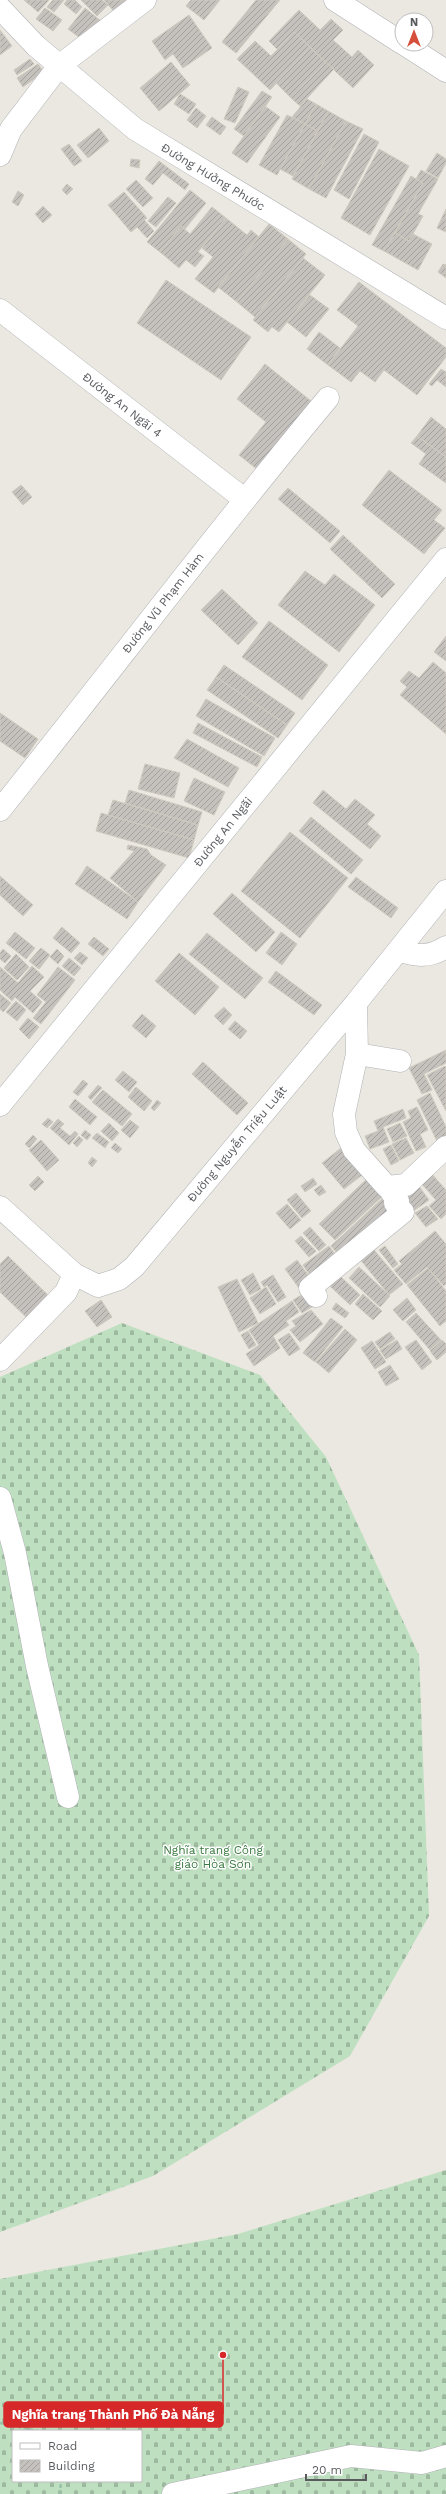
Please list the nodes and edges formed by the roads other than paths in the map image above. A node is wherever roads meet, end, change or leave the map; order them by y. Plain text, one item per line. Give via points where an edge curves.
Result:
1 (145, 0) edge
2 (335, 0) edge
3 (0, 8) edge
4 (394, 38) edge
5 (416, 52) edge
6 (59, 66) junction
7 (446, 71) edge
8 (0, 155) edge
9 (0, 310) edge
10 (446, 318) edge
11 (328, 398) dead end
12 (244, 499) junction
13 (446, 559) edge
14 (0, 810) edge
15 (446, 891) edge
16 (446, 947) edge
17 (399, 950) junction
18 (356, 1003) junction
19 (357, 1054) junction
20 (400, 1061) dead end
21 (0, 1105) edge
22 (446, 1147) edge
23 (399, 1188) junction
24 (0, 1207) edge
25 (74, 1274) junction
26 (316, 1296) dead end
27 (0, 1360) edge
28 (0, 1498) edge
29 (68, 1797) dead end
30 (446, 2456) edge
31 (173, 2494) edge

1 - 6 street
2 - 4 street
3 - 6 street, Đường Hưởng Phước
5 - 7 street
6 - 8 street via 11,130
6 - 10 street, Đường Hưởng Phước via 134,129
9 - 12 street, Đường An Ngãi 4
11 - 12 street, Đường Vũ Phạm Hàm
12 - 14 street, Đường Vũ Phạm Hàm via 92,696
13 - 21 street, Đường An Ngãi
15 - 17 street, Đường Nguyễn Triệu Luật
16 - 17 street via 420,956
17 - 18 street, Đường Nguyễn Triệu Luật
18 - 19 street
18 - 25 street, Đường Nguyễn Triệu Luật via 134,1267 119,1279 98,1286
19 - 20 street
19 - 23 street via 344,1114 346,1132 354,1150 387,1187
22 - 23 street via 406,1185
23 - 26 street via 392,1193 398,1201 395,1203 403,1212 310,1288
24 - 25 street, Đường Nguyễn Triệu Luật
25 - 27 street via 66,1292
28 - 29 street via 17,1559 37,1666
30 - 31 street via 422,2463 345,2457

